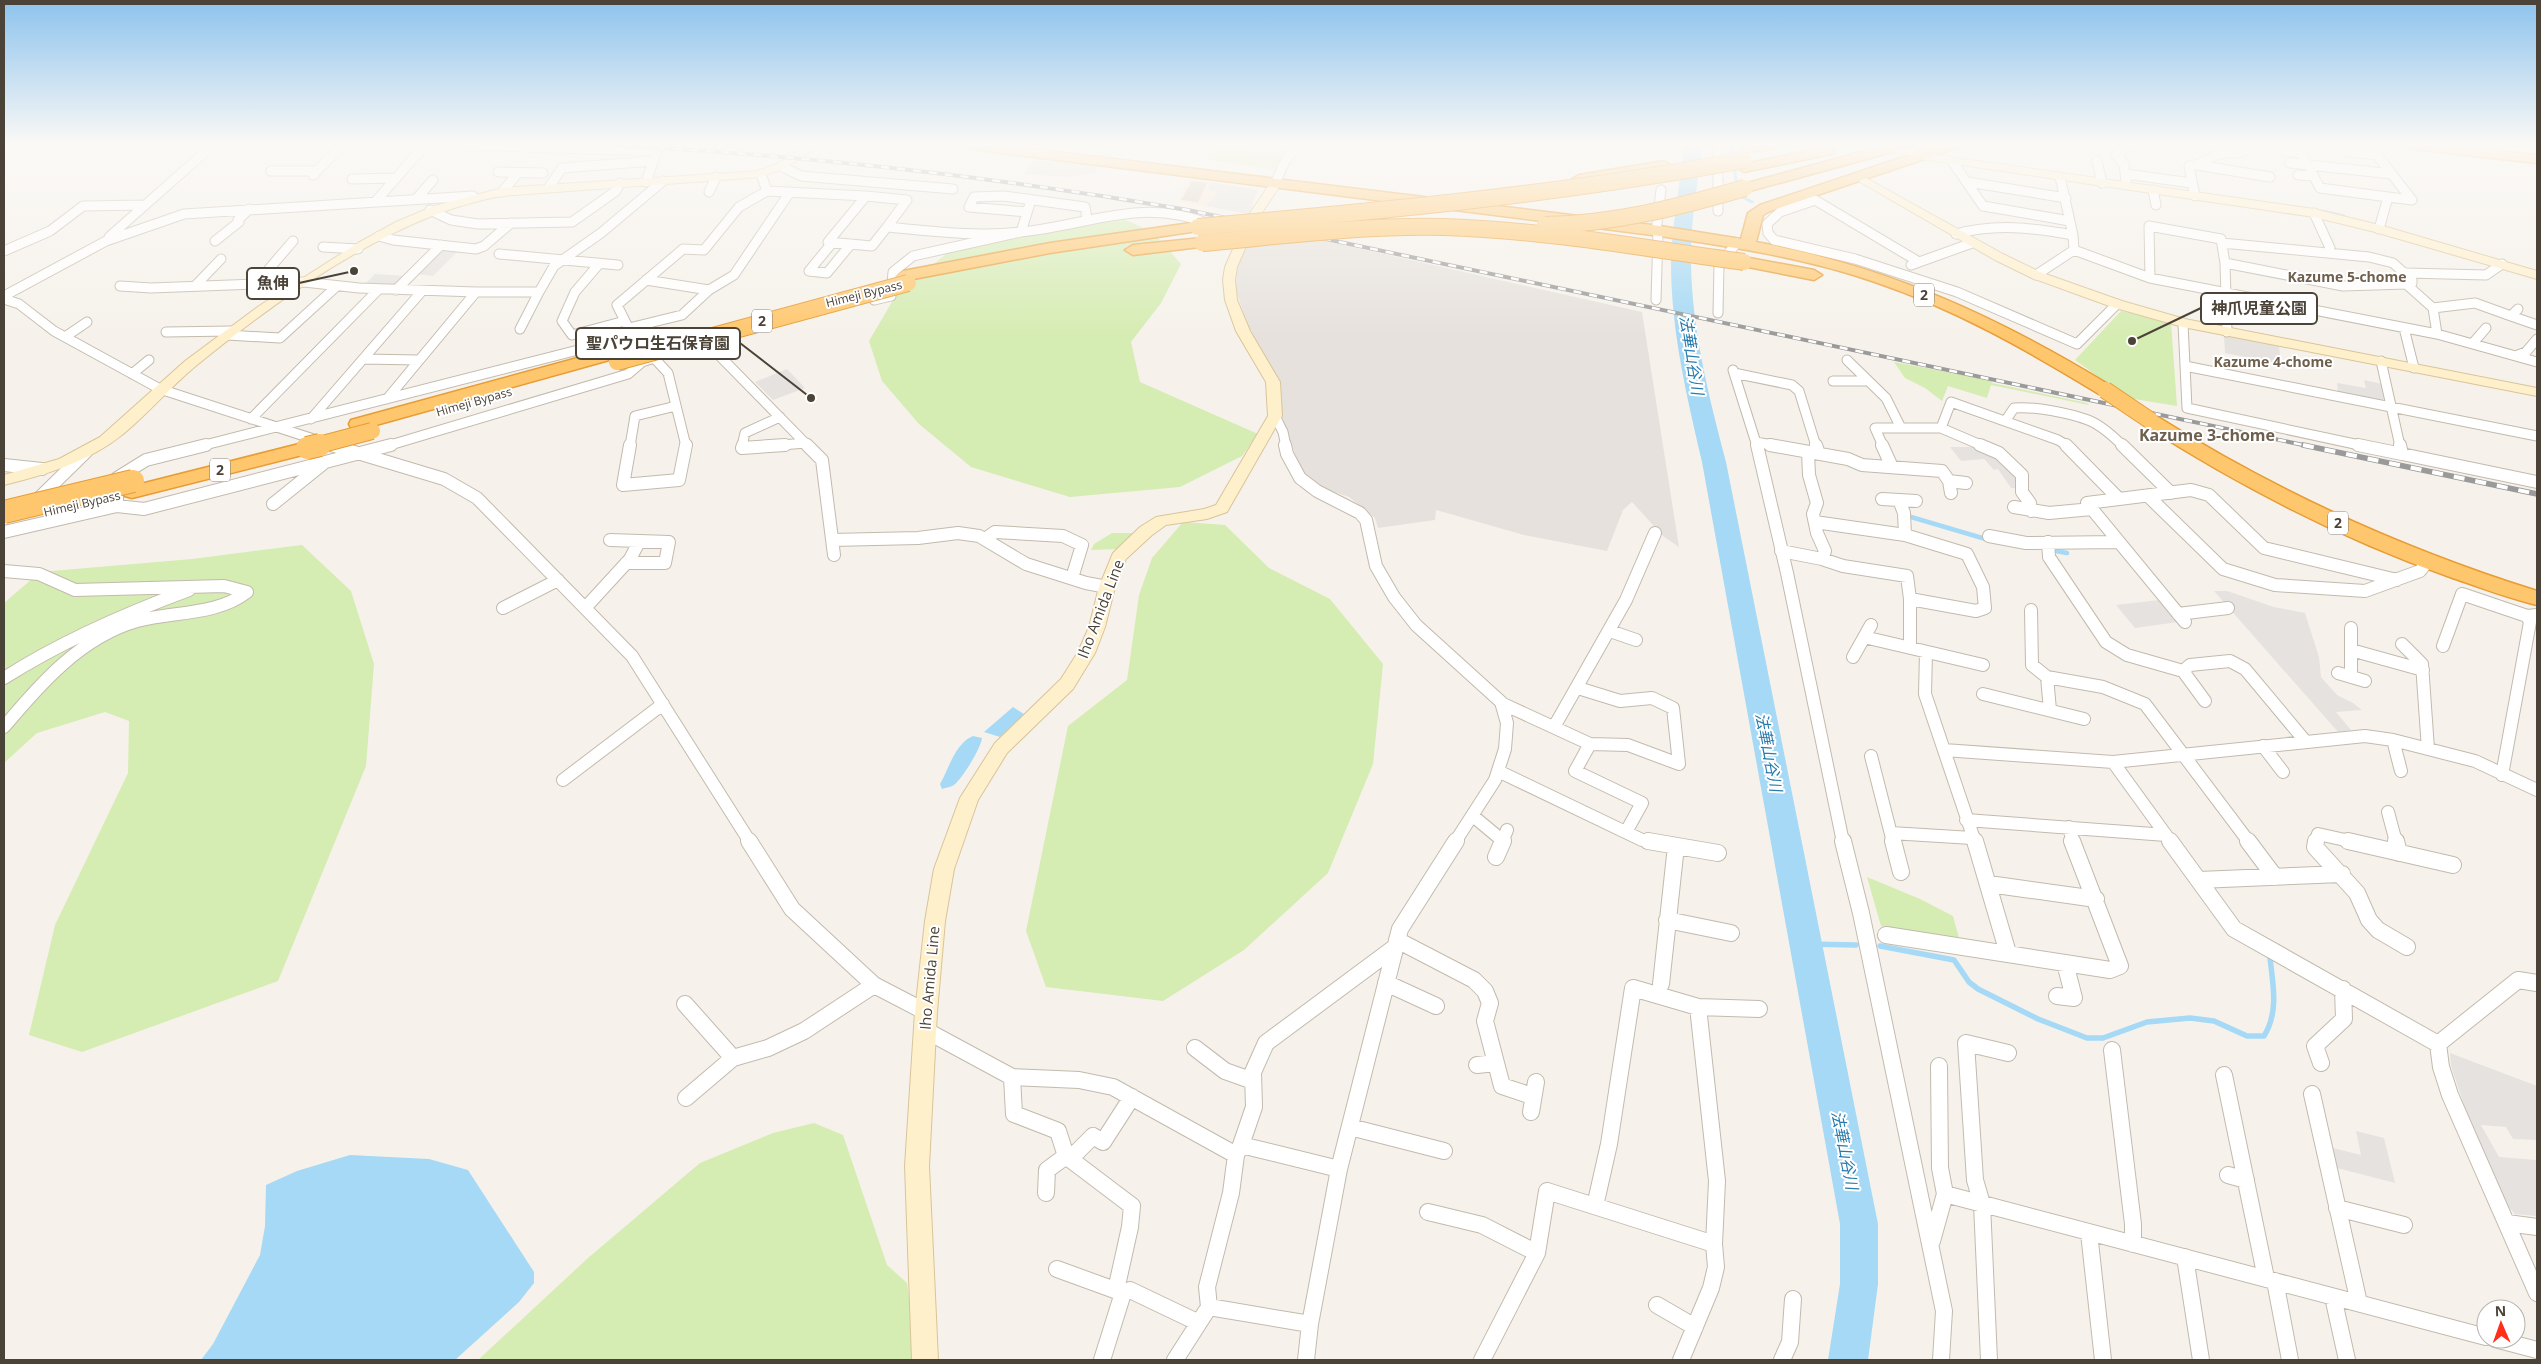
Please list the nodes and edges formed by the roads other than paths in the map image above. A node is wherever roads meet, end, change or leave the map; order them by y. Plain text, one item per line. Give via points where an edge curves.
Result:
1 (79, 209) edge
2 (140, 209) edge
3 (249, 209) junction
4 (255, 209) edge
5 (434, 209) edge
6 (591, 209) edge
7 (630, 209) edge
8 (738, 209) edge
9 (779, 209) edge
10 (856, 209) edge
11 (901, 209) edge
12 (988, 209) edge
13 (1028, 209) edge
14 (1085, 209) edge
15 (1259, 209) edge
16 (1409, 209) edge
17 (1471, 209) edge
18 (1484, 209) edge
19 (1659, 209) edge
20 (1674, 209) edge
21 (1768, 209) edge
22 (1790, 209) edge
23 (1830, 209) edge
24 (1913, 209) edge
25 (1998, 209) edge
26 (2068, 209) edge
27 (2283, 209) edge
28 (2385, 209) edge
29 (430, 210) junction
30 (1027, 212) junction
31 (2314, 213) junction
32 (1087, 219) junction
33 (2070, 221) junction
34 (511, 222) junction
35 (887, 227) junction
36 (2220, 228) dead end
37 (2379, 228) junction
38 (952, 232) junction
39 (1021, 232) junction
40 (1657, 232) junction
41 (1956, 234) junction
42 (1200, 235) junction
43 (2073, 235) junction
44 (379, 236) junction
45 (106, 241) junction
46 (215, 241) dead end
47 (294, 241) dead end
48 (2221, 241) junction
49 (832, 242) junction
50 (1736, 243) junction
51 (1972, 243) junction
52 (851, 244) junction
53 (441, 245) junction
54 (323, 247) dead end
55 (1239, 247) junction
56 (358, 248) junction
57 (2330, 248) dead end
58 (2074, 250) junction
59 (4, 252) edge
60 (911, 252) dead end
61 (499, 254) dead end
62 (221, 260) dead end
63 (562, 260) junction
64 (1919, 262) junction
65 (2225, 263) junction
66 (599, 264) junction
67 (2502, 264) junction
68 (618, 265) dead end
69 (1895, 271) junction
70 (2406, 273) junction
71 (2036, 275) junction
72 (2537, 275) edge
73 (2150, 278) junction
74 (905, 279) junction
75 (646, 280) junction
76 (304, 282) junction
77 (256, 284) junction
78 (2406, 284) junction
79 (120, 286) dead end
80 (194, 286) junction
81 (337, 286) junction
82 (379, 289) junction
83 (396, 290) junction
84 (709, 290) junction
85 (422, 291) junction
86 (476, 292) junction
87 (539, 292) junction
88 (2226, 294) junction
89 (4, 297) edge
90 (1930, 297) junction
91 (1656, 300) dead end
92 (2117, 304) junction
93 (2432, 308) junction
94 (1718, 313) dead end
95 (88, 322) dead end
96 (2183, 323) junction
97 (2537, 325) edge
98 (629, 328) junction
99 (2404, 328) junction
100 (2486, 328) dead end
101 (520, 329) dead end
102 (166, 332) dead end
103 (2227, 332) junction
104 (229, 333) junction
105 (2437, 334) junction
106 (65, 337) junction
107 (2537, 339) edge
108 (707, 343) junction
109 (2473, 343) junction
110 (2518, 355) junction
111 (654, 358) junction
112 (363, 359) junction
113 (149, 360) dead end
114 (418, 360) junction
115 (1847, 360) dead end
116 (2381, 361) junction
117 (642, 362) junction
118 (2537, 362) edge
119 (2185, 366) junction
120 (2414, 368) junction
121 (132, 374) junction
122 (1868, 380) junction
123 (1834, 381) dead end
124 (160, 389) junction
125 (2537, 392) edge
126 (387, 399) junction
127 (676, 406) junction
128 (2392, 406) junction
129 (1275, 416) junction
130 (780, 417) junction
131 (311, 419) junction
132 (251, 420) junction
133 (2006, 420) junction
134 (278, 428) junction
135 (1901, 428) junction
136 (1940, 428) junction
137 (2537, 436) edge
138 (1756, 442) junction
139 (806, 443) junction
140 (86, 452) junction
141 (1813, 452) junction
142 (355, 453) junction
143 (2402, 454) junction
144 (328, 460) junction
145 (4, 465) edge
146 (1892, 467) junction
147 (42, 469) junction
148 (4, 480) edge
149 (2537, 482) edge
150 (1966, 483) dead end
151 (128, 484) junction
152 (2171, 493) junction
153 (44, 494) junction
154 (2148, 496) junction
155 (1882, 499) dead end
156 (2119, 499) junction
157 (1898, 500) junction
158 (1916, 501) dead end
159 (4, 503) edge
160 (273, 504) dead end
161 (117, 506) junction
162 (2014, 508) dead end
163 (2092, 509) junction
164 (2031, 511) junction
165 (4, 512) edge
166 (1815, 522) junction
167 (4, 523) edge
168 (1655, 533) dead end
169 (1905, 535) junction
170 (1989, 536) dead end
171 (985, 539) junction
172 (610, 540) dead end
173 (832, 540) junction
174 (639, 542) junction
175 (2048, 542) junction
176 (2118, 542) junction
177 (1781, 551) junction
178 (834, 555) dead end
179 (1822, 558) junction
180 (2428, 561) junction
181 (626, 563) junction
182 (4, 571) edge
183 (1072, 578) junction
184 (558, 580) junction
185 (2397, 580) junction
186 (201, 586) junction
187 (1107, 587) junction
188 (1910, 598) junction
189 (2537, 598) edge
190 (503, 608) dead end
191 (586, 608) junction
192 (2228, 608) dead end
193 (2031, 610) dead end
194 (2532, 616) edge
195 (1871, 626) dead end
196 (2350, 628) dead end
197 (1610, 631) junction
198 (1864, 637) junction
199 (1636, 640) dead end
200 (2402, 644) dead end
201 (1910, 646) junction
202 (2444, 646) dead end
203 (2351, 650) junction
204 (1926, 653) junction
205 (1853, 657) dead end
206 (1983, 665) dead end
207 (2423, 670) junction
208 (2183, 671) junction
209 (2047, 677) junction
210 (4, 678) edge
211 (2365, 681) dead end
212 (1578, 688) junction
213 (1983, 694) dead end
214 (2205, 701) dead end
215 (1501, 703) junction
216 (663, 704) junction
217 (2050, 710) junction
218 (2084, 719) dead end
219 (4, 727) edge
220 (1554, 727) junction
221 (2393, 740) junction
222 (2306, 742) junction
223 (1590, 744) junction
224 (2263, 746) junction
225 (2428, 749) junction
226 (1944, 750) junction
227 (2183, 754) junction
228 (1871, 756) dead end
229 (2113, 762) junction
230 (1498, 771) junction
231 (2401, 771) dead end
232 (2283, 772) dead end
233 (2502, 775) junction
234 (563, 780) dead end
235 (2537, 790) edge
236 (2388, 812) dead end
237 (1473, 816) junction
238 (1966, 820) junction
239 (2069, 827) junction
240 (1626, 832) junction
241 (1892, 833) junction
242 (2166, 834) junction
243 (1972, 838) junction
244 (1676, 846) junction
245 (1718, 853) dead end
246 (2400, 853) junction
247 (1496, 857) dead end
248 (2453, 865) dead end
249 (1901, 872) dead end
250 (2342, 874) junction
251 (2274, 877) junction
252 (2199, 880) junction
253 (1989, 884) junction
254 (2096, 899) junction
255 (1667, 920) junction
256 (1730, 933) dead end
257 (1886, 935) dead end
258 (1396, 944) junction
259 (2408, 946) dead end
260 (2008, 953) junction
261 (2065, 963) junction
262 (1386, 983) junction
263 (2537, 983) edge
264 (1661, 984) dead end
265 (874, 985) junction
266 (2343, 988) junction
267 (2057, 996) dead end
268 (684, 1004) dead end
269 (1436, 1006) dead end
270 (1698, 1007) junction
271 (1759, 1009) dead end
272 (925, 1021) junction
273 (2438, 1044) junction
274 (1195, 1048) dead end
275 (2112, 1050) dead end
276 (2008, 1053) dead end
277 (733, 1058) junction
278 (1496, 1062) junction
279 (2321, 1063) dead end
280 (1477, 1065) dead end
281 (1939, 1066) dead end
282 (2224, 1075) dead end
283 (1012, 1077) junction
284 (1253, 1081) junction
285 (2312, 1094) dead end
286 (1132, 1097) junction
287 (1533, 1097) dead end
288 (686, 1098) dead end
289 (1350, 1127) junction
290 (1238, 1150) junction
291 (1444, 1151) dead end
292 (1068, 1157) junction
293 (1339, 1169) junction
294 (2228, 1175) dead end
295 (2246, 1180) junction
296 (1046, 1193) dead end
297 (1945, 1194) junction
298 (1982, 1204) junction
299 (1595, 1206) junction
300 (2337, 1208) junction
301 (1428, 1212) dead end
302 (2507, 1224) junction
303 (2404, 1225) dead end
304 (2537, 1227) edge
305 (2089, 1233) junction
306 (1931, 1243) junction
307 (1714, 1244) junction
308 (2133, 1244) junction
309 (1537, 1253) junction
310 (2185, 1257) junction
311 (1057, 1269) dead end
312 (2270, 1280) junction
313 (1120, 1292) junction
314 (2537, 1293) edge
315 (2333, 1297) junction
316 (1793, 1299) dead end
317 (2359, 1303) junction
318 (1657, 1305) dead end
319 (1209, 1306) junction
320 (1197, 1322) junction
321 (1310, 1324) junction
322 (1695, 1327) junction
323 (2476, 1334) edge
324 (925, 1360) edge
325 (1102, 1360) edge
326 (1175, 1360) edge
327 (1306, 1360) edge
328 (1483, 1360) edge
329 (1681, 1360) edge
330 (1782, 1360) edge
331 (1941, 1360) edge
332 (1989, 1360) edge
333 (2103, 1360) edge
334 (2201, 1360) edge
335 (2290, 1360) edge
336 (2347, 1360) edge

1 - 59 street via 50,231
2 - 45 street
3 - 4 street
3 - 45 street via 184,214
3 - 46 street via 239,222
5 - 29 main road
6 - 34 street via 572,222
7 - 63 street
8 - 75 street via 704,250 683,249
9 - 84 street via 734,274
10 - 49 street via 828,242
11 - 35 street
12 - 30 street
13 - 30 street
14 - 32 street
15 - 55 main road
16 - 20 highway, bridge via 1547,225 1604,222
17 - 40 highway, 2
18 - 42 highway, Himeji Bypass / 2
19 - 40 street
21 - 50 highway via 1756,213
22 - 69 street via 1780,212 1767,224 1768,233 1774,240
23 - 64 street
24 - 41 main road
25 - 33 street
26 - 33 street
27 - 31 main road
28 - 37 street
29 - 34 street via 452,220 478,224
29 - 44 main road
30 - 39 street
31 - 37 main road
31 - 57 street
32 - 39 street
32 - 55 street via 1139,212 1182,214 1211,223
33 - 43 street
34 - 53 street via 484,246 476,249
35 - 38 street
35 - 52 street via 872,246
36 - 48 street
37 - 67 main road
38 - 39 street
38 - 60 street via 937,246
39 - 108 street via 913,256 893,272 892,296 841,306
40 - 50 highway, 2
40 - 91 street
41 - 43 street via 1980,226 2019,227
41 - 51 main road
42 - 74 highway, Himeji Bypass / 2 via 1072,257
42 - 74 highway, Himeji Bypass / 2 via 1116,236 1007,253
42 - 90 highway, bridge via 1443,227 1546,236 1744,262
43 - 58 street
44 - 53 street
44 - 56 main road
45 - 89 street
47 - 77 street
48 - 65 street
48 - 70 street via 2369,257 2393,263
48 - 73 street via 2149,226
49 - 52 street
49 - 52 street via 809,270 827,273
50 - 90 highway, 2 via 1848,269
50 - 94 street via 1719,264
51 - 64 street
51 - 71 main road
53 - 83 street
54 - 56 street
55 - 129 main road via 1228,280 1231,300 1243,331 1273,382
56 - 76 main road
58 - 71 street
58 - 73 street
61 - 63 street
62 - 80 street
63 - 66 street
63 - 87 street via 554,266
64 - 69 street
65 - 78 street via 2344,286
65 - 88 street
66 - 68 street
66 - 98 street via 575,292 562,321 572,334
67 - 70 street via 2486,275
67 - 72 main road
69 - 92 street via 1957,292 2076,344
70 - 78 street via 2412,283
71 - 92 main road
73 - 88 street
74 - 151 highway, Himeji Bypass / 2, bridge via 301,444
75 - 84 street
75 - 98 street via 617,305
76 - 77 street
76 - 81 street
76 - 104 main road
77 - 80 street
78 - 93 street
79 - 80 street
81 - 82 street
81 - 104 street via 280,338
82 - 83 street
82 - 132 street
83 - 85 street
84 - 98 street via 682,315
85 - 86 street
85 - 112 street
86 - 87 street
86 - 114 street
87 - 101 street
88 - 99 street
88 - 103 street
89 - 106 street
90 - 180 highway, 2, bridge via 2027,342 2239,475 2298,505
92 - 96 main road
93 - 97 street via 2475,303 2514,312
93 - 105 street
95 - 106 street
96 - 103 main road
96 - 119 street
98 - 117 street
98 - 126 street
99 - 105 street
99 - 120 street
100 - 109 street
102 - 104 street
103 - 116 main road
104 - 124 main road
105 - 109 street
106 - 121 street
107 - 110 street via 2526,352
108 - 111 street
108 - 130 street
109 - 110 street
110 - 118 street
111 - 117 street
111 - 127 street via 668,373
112 - 114 street
112 - 131 street
113 - 121 street
114 - 126 street
115 - 122 street
116 - 120 main road
116 - 128 street
117 - 142 street via 628,374
119 - 128 street
119 - 143 street via 2187,408
120 - 125 main road
121 - 124 street
122 - 123 street
122 - 135 street via 1886,398
124 - 132 street
124 - 140 main road via 117,432
126 - 131 street
127 - 127 street via 686,444 679,480 623,485 635,416
128 - 137 street
128 - 143 street
129 - 187 main road, Iho Amida Line via 1222,508 1162,522 1146,531 1119,557
129 - 215 street via 1283,432 1287,454 1300,478 1316,491 1360,513 1366,520 1376,566 1400,604 1416,625
130 - 139 street
130 - 139 street via 745,433 742,448
131 - 134 street
132 - 134 street
133 - 136 street via 1951,402
133 - 152 street via 2014,408 2025,407 2088,420 2113,436
133 - 156 street via 2070,447
134 - 142 street
134 - 151 street via 146,460
135 - 136 street
135 - 146 street via 1875,428
136 - 164 street via 1999,453 2022,475 2022,492 2030,503
138 - 141 street
138 - 141 street via 1734,371 1792,385 1799,391
138 - 177 street
139 - 173 street via 822,460
140 - 147 main road
140 - 153 street
141 - 146 street via 1862,465
141 - 166 street via 1807,486 1817,502 1813,514
142 - 144 street
142 - 184 street via 444,479 477,498
143 - 149 street
144 - 160 street
144 - 161 street via 144,509
145 - 147 street
146 - 150 street via 1942,471 1950,487
147 - 148 main road
151 - 153 street
151 - 161 street
151 - 165 highway, Himeji Bypass / 2, bridge
151 - 167 highway, Himeji Bypass / 2
152 - 154 street
152 - 185 street via 2191,490 2209,495 2264,548
153 - 159 street
153 - 161 street via 4,532
154 - 156 street
154 - 185 street via 2223,568 2275,585 2366,591
155 - 157 street
156 - 163 street via 2087,503
157 - 158 street
157 - 169 street via 1904,513
162 - 164 street
163 - 164 street via 2048,513
163 - 176 street
166 - 169 street
166 - 179 street via 1825,552
168 - 197 street
169 - 188 street via 1967,554 1981,579 1986,602 1985,608 1976,611
170 - 175 street via 2026,543
171 - 173 street via 958,533 918,538
171 - 183 street via 1026,564
171 - 183 street via 995,532 1063,536 1082,545
172 - 174 street
173 - 178 street
174 - 181 street
174 - 181 street via 669,542 665,563
175 - 176 street
175 - 208 street via 2049,557 2106,642 2128,655
176 - 192 street via 2182,618
177 - 179 street
177 - 306 street
179 - 188 street via 1843,566 1907,576
180 - 185 street via 2420,571
180 - 189 highway, 2
181 - 191 street
182 - 186 street via 39,574 75,590
183 - 187 street
184 - 190 street
184 - 191 street
186 - 210 street via 69,639
186 - 219 street via 224,586 247,592 238,600 216,608 176,612 119,628 54,671
187 - 272 main road, Iho Amida Line via 1090,644 1067,684 1001,748 969,798 944,870 934,921
188 - 201 street
191 - 216 street via 632,656
193 - 209 street via 2032,665
194 - 202 street via 2462,594
194 - 233 street
195 - 198 street
196 - 203 street
197 - 199 street
197 - 212 street
198 - 201 street
198 - 205 street
200 - 207 street via 2422,664
201 - 204 street
203 - 207 street
203 - 211 street via 2344,675
204 - 206 street
204 - 226 street via 1925,694
207 - 225 street
208 - 214 street
208 - 222 street via 2190,665 2230,661 2245,669
209 - 217 street
209 - 227 street via 2103,686 2145,704
212 - 220 street
212 - 223 street via 1620,701 1652,698 1673,708 1679,764 1628,745
213 - 217 street
215 - 220 street
215 - 230 street via 1507,723 1505,749
216 - 234 street
216 - 265 street via 792,909
217 - 218 street
220 - 223 street
221 - 222 street via 2365,736
221 - 225 street
221 - 231 street
222 - 224 street
223 - 240 street via 1575,771 1642,803
224 - 227 street
224 - 232 street
225 - 233 street via 2475,761
226 - 229 street
226 - 238 street
227 - 229 street
227 - 251 street
228 - 241 street
229 - 242 street
230 - 237 street
230 - 240 street
233 - 235 street
236 - 246 street
237 - 247 street via 1505,836
237 - 258 street via 1400,929
238 - 239 street
238 - 243 street
239 - 242 street via 2150,836
239 - 254 street
240 - 244 street via 1642,840
241 - 243 street
241 - 249 street
242 - 252 street
243 - 253 street
244 - 245 street
244 - 255 street
246 - 248 street
246 - 250 street via 2318,834 2315,846
250 - 251 street
250 - 259 street via 2378,930
251 - 252 street
252 - 266 street via 2234,929
253 - 254 street
253 - 260 street
254 - 261 street via 2120,966 2110,970
255 - 256 street
255 - 264 street
257 - 260 street
258 - 262 street
258 - 278 street via 1474,980 1485,991 1490,1003 1484,1021
258 - 284 street via 1266,1043 1256,1062
260 - 261 street
261 - 267 street via 2074,998
262 - 269 street
262 - 289 street
263 - 273 street via 2518,980
265 - 272 street
265 - 277 street via 804,1031 768,1048
266 - 273 street
266 - 279 street via 2344,1019 2315,1046
268 - 277 street
270 - 271 street
270 - 299 street via 1633,988 1609,1144
270 - 307 street via 1717,1181
272 - 283 street
272 - 324 main road, Iho Amida Line via 917,1166
273 - 302 street via 2450,1095
274 - 284 street via 1224,1071
275 - 308 street
276 - 298 street via 1966,1043 1975,1180
277 - 288 street
278 - 280 street
278 - 287 street via 1502,1086
281 - 297 street via 1940,1168
282 - 295 street
283 - 286 street via 1079,1080 1112,1087
283 - 292 street via 1014,1114 1058,1131
284 - 290 street via 1254,1107
285 - 300 street
286 - 290 street
286 - 292 street via 1103,1142 1093,1136
289 - 291 street
289 - 293 street
290 - 293 street
290 - 319 street via 1231,1193 1207,1287
292 - 296 street via 1048,1170
292 - 313 street via 1132,1206 1119,1269
293 - 321 street
294 - 295 street
295 - 312 street
297 - 298 street
297 - 306 street
298 - 305 street
298 - 332 street
299 - 307 street
299 - 309 street via 1547,1192
300 - 303 street
300 - 317 street
301 - 309 street via 1482,1225
302 - 304 street
302 - 314 street
305 - 308 street
305 - 333 street
306 - 331 street via 1944,1311
307 - 322 street via 1716,1267
308 - 310 street
309 - 328 street
310 - 312 street
310 - 334 street
311 - 313 street
312 - 315 street
312 - 335 street
313 - 320 street via 1130,1290
313 - 325 street
315 - 317 street
315 - 336 street
316 - 330 street via 1790,1342
317 - 323 street
318 - 322 street
319 - 320 street
319 - 321 street
320 - 326 street
321 - 327 street
322 - 329 street

